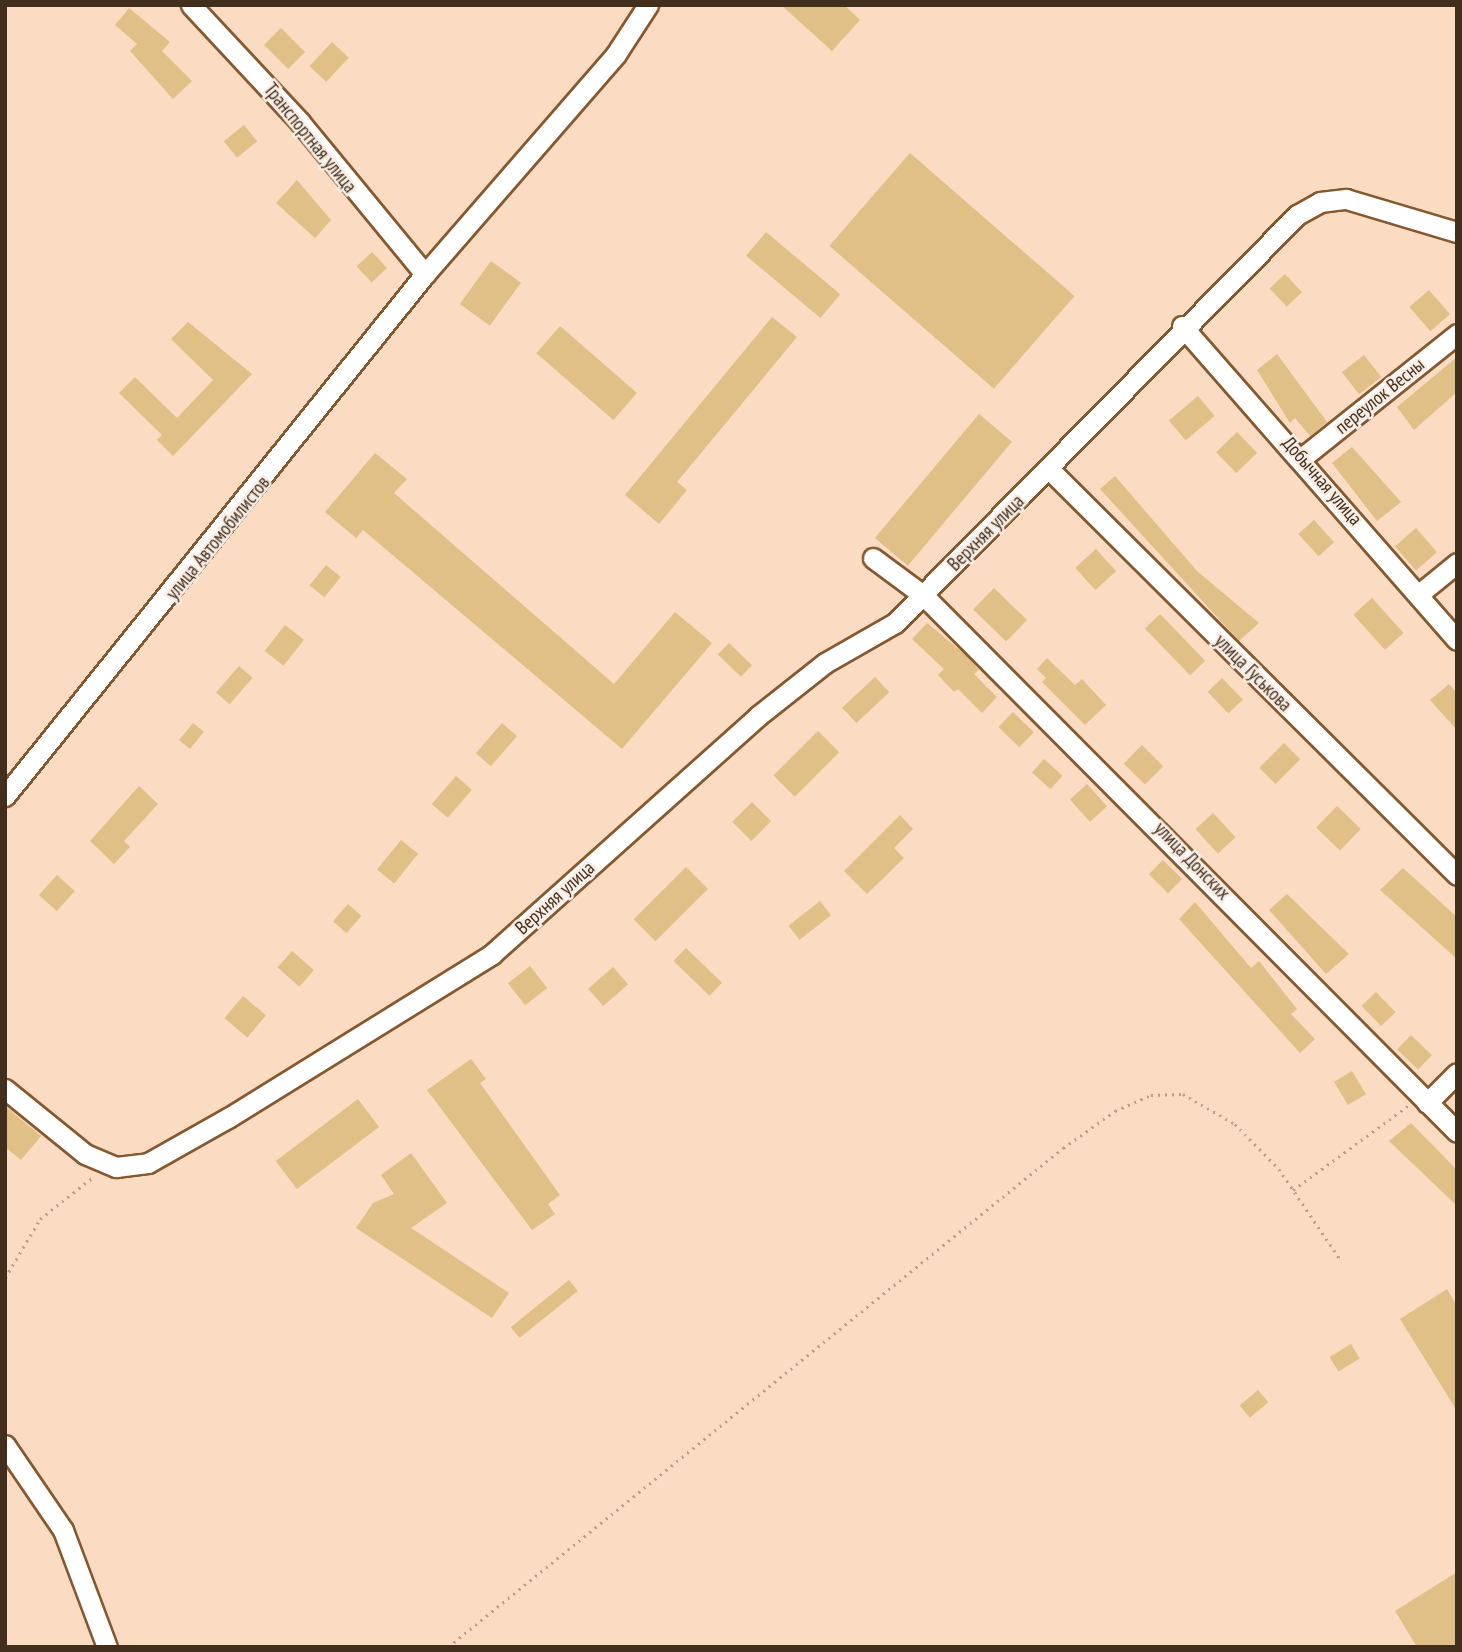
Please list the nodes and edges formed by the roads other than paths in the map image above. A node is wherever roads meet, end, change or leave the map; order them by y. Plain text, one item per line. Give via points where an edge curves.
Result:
1 (191, 5) edge
2 (648, 5) edge
3 (1457, 232) edge
4 (425, 274) junction
5 (1182, 326) junction
6 (1457, 334) edge
7 (1303, 457) junction
8 (1050, 470) junction
9 (873, 558) dead end
10 (1457, 563) edge
11 (1419, 594) junction
12 (923, 595) junction
13 (1457, 640) edge
14 (5, 796) edge
15 (1457, 875) edge
16 (1457, 1073) edge
17 (5, 1089) edge
18 (1424, 1099) junction
19 (1457, 1132) edge
20 (5, 1446) edge
21 (107, 1647) edge

1 - 4 street, Транспортная улица via 300,121
2 - 4 street, улица Автомобилистов via 616,54
3 - 5 street, Верхняя улица via 1381,207 1320,202 1297,215
4 - 14 street, улица Автомобилистов
5 - 7 street, Добычная улица
5 - 8 street, Верхняя улица
6 - 7 street, переулок Весны
7 - 11 street, Добычная улица
8 - 12 street, Верхняя улица
8 - 15 street, улица Гуськова
9 - 12 street, улица Донских
10 - 11 street
11 - 13 street, Добычная улица
12 - 17 street, Верхняя улица via 895,623 825,663 758,716 492,954 148,1163 116,1167 85,1154
12 - 18 street, улица Донских
16 - 18 street
18 - 19 street, улица Донских
20 - 21 street via 63,1530

